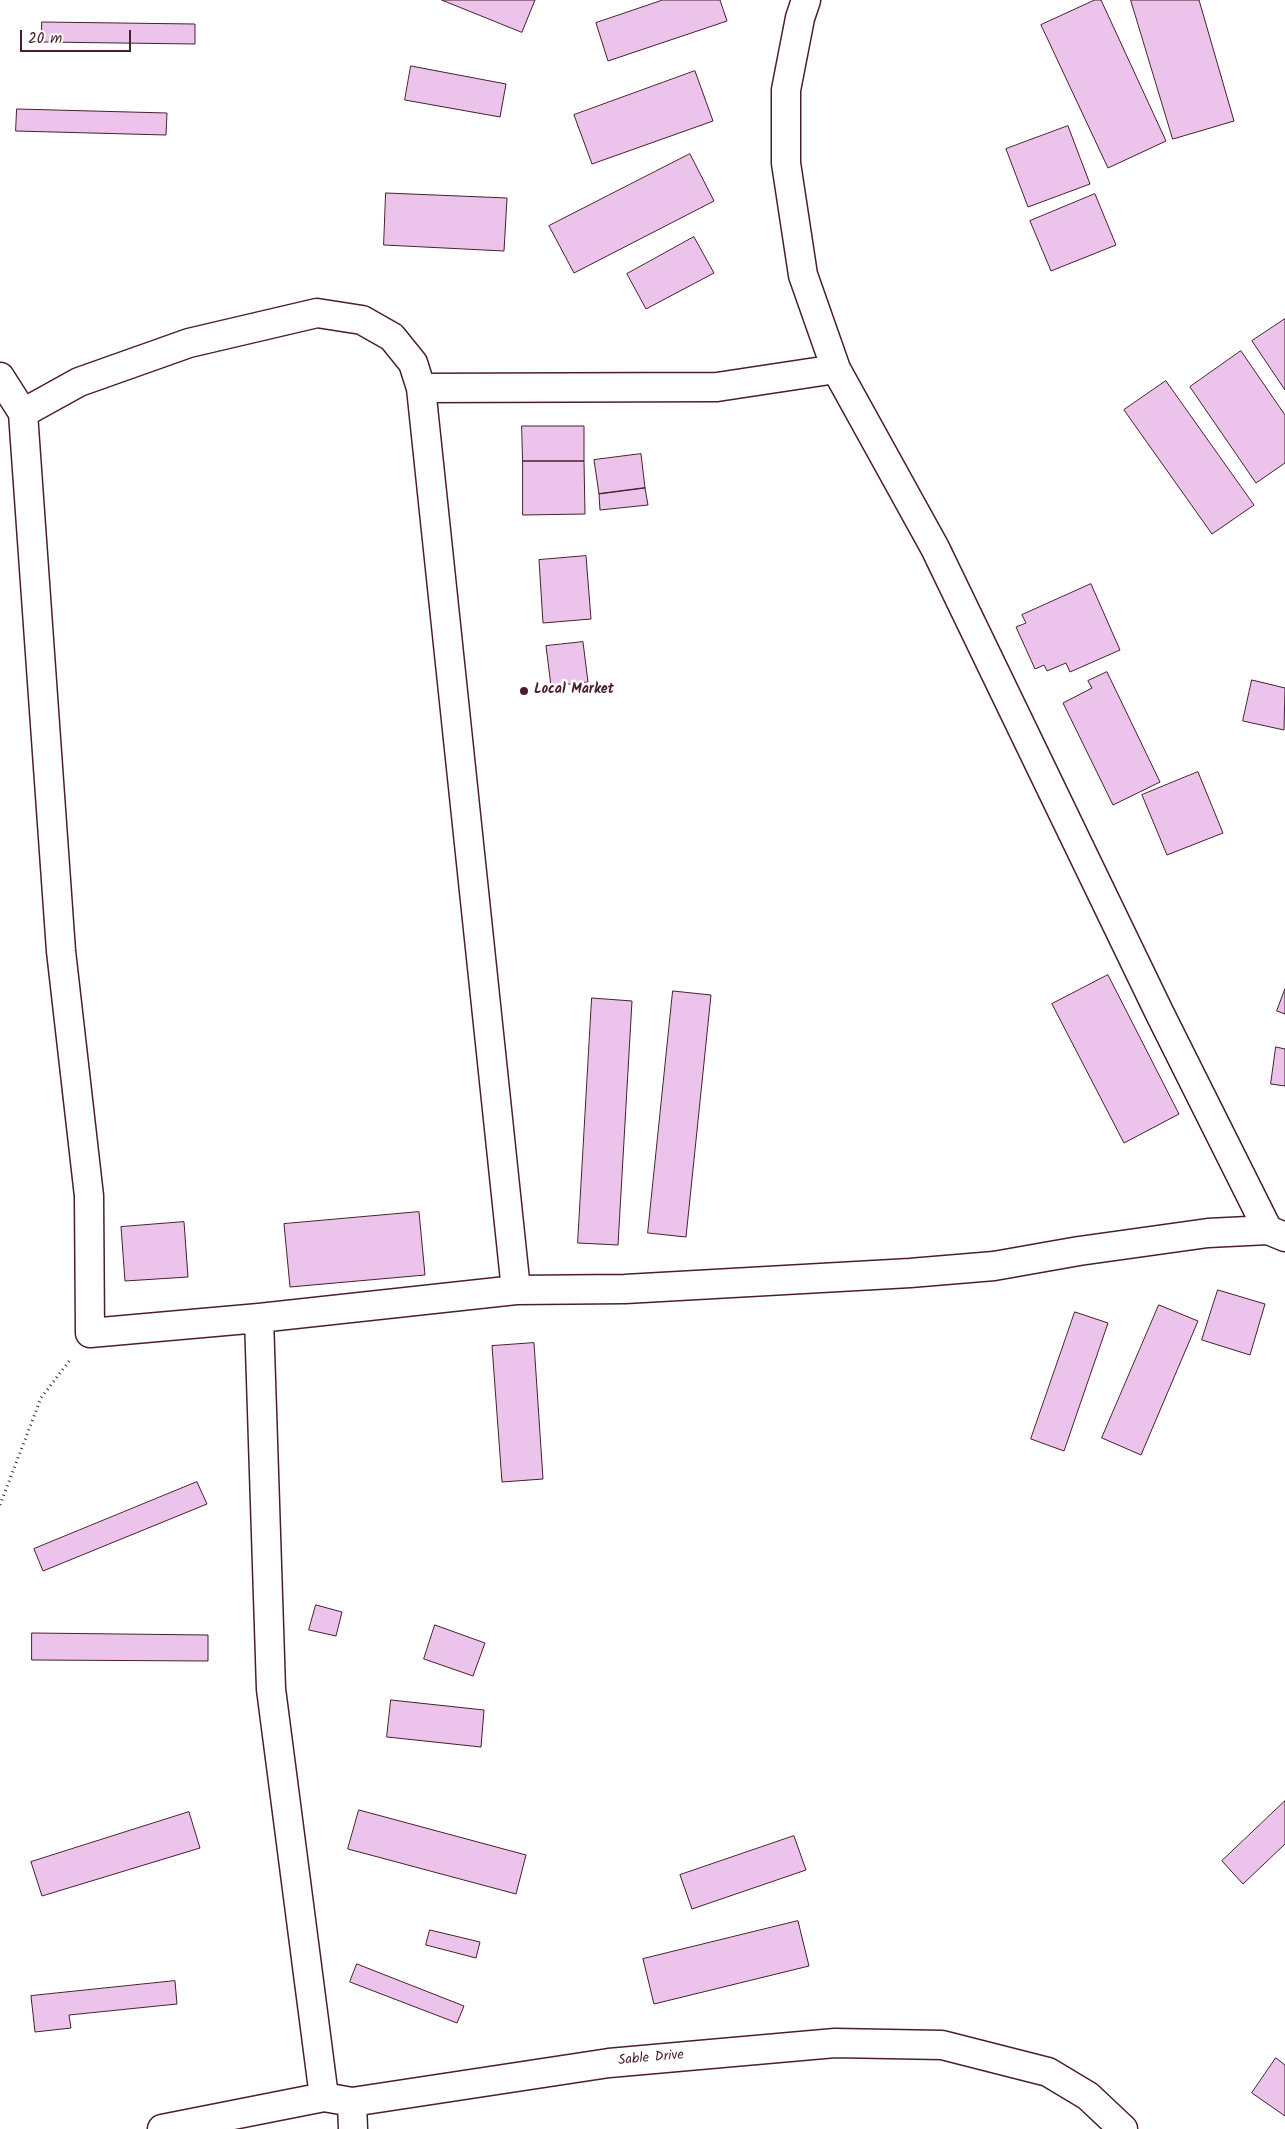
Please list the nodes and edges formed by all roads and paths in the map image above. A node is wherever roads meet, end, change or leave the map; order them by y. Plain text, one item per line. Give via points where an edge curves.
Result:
1 (806, 0) edge
2 (836, 369) junction
3 (0, 377) edge
4 (421, 388) junction
5 (23, 413) junction
6 (1276, 1234) edge
7 (516, 1290) junction
8 (259, 1318) junction
9 (90, 1332) junction
10 (0, 1504) edge
11 (324, 2097) junction
12 (352, 2102) junction
13 (162, 2129) edge
14 (353, 2129) edge
15 (1123, 2129) edge

1 - 2 street via 786,90 786,163 803,275
2 - 4 street via 717,387
2 - 6 street via 935,548 1160,1014
3 - 5 street
4 - 5 street via 413,362 392,337 362,320 317,313 188,343 79,382
4 - 7 street
5 - 9 street via 60,951 89,1196
6 - 7 street via 1208,1233 994,1266 910,1273 625,1289
7 - 8 street
8 - 9 street
8 - 11 street via 271,1689
9 - 10 path via 41,1398
11 - 12 street, Sable Drive
11 - 13 street, Sable Drive
12 - 14 street
12 - 15 street, Sable Drive via 609,2063 835,2043 942,2045 1048,2072 1088,2096

